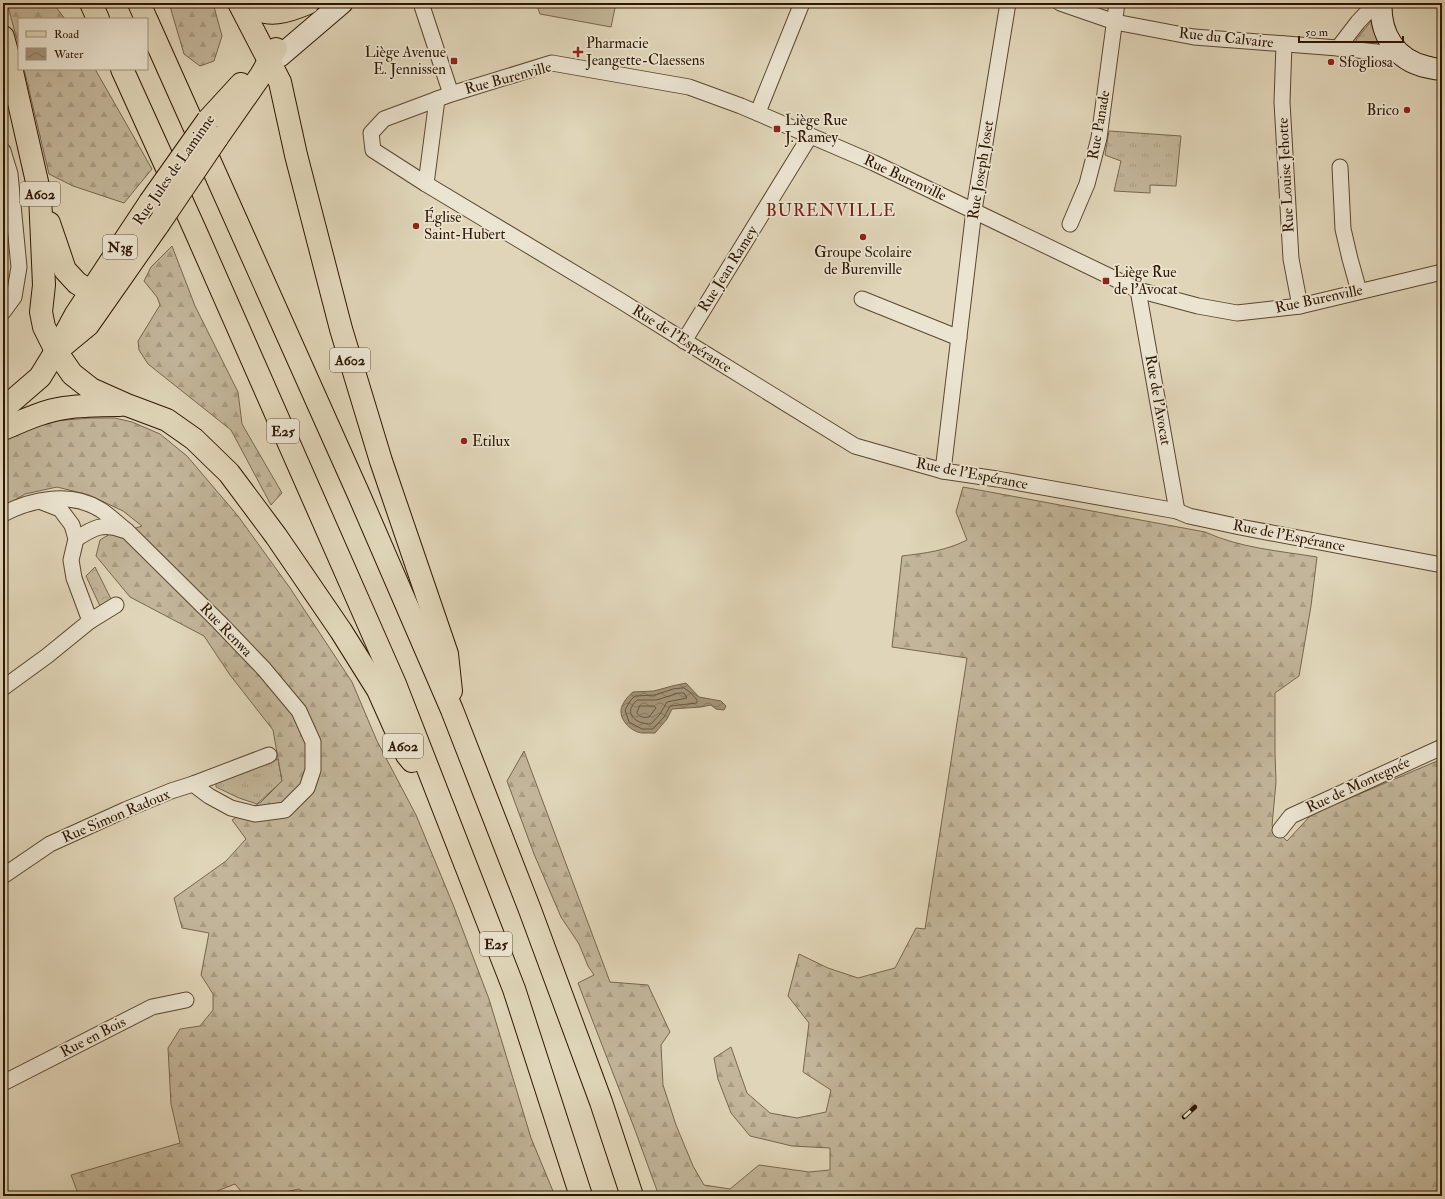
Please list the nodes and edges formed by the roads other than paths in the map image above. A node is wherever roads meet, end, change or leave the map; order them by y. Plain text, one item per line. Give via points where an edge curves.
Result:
1 (91, 3) edge
2 (139, 3) edge
3 (240, 3) edge
4 (249, 3) edge
5 (308, 3) edge
6 (318, 3) edge
7 (342, 3) edge
8 (422, 3) edge
9 (802, 3) edge
10 (1008, 3) edge
11 (1060, 3) edge
12 (1118, 3) edge
13 (1376, 3) edge
14 (1381, 3) edge
15 (98, 18) edge
16 (146, 18) edge
17 (148, 22) edge
18 (1115, 22) junction
19 (3, 37) edge
20 (1284, 44) junction
21 (1338, 48) junction
22 (1396, 50) junction
23 (268, 62) junction
24 (122, 70) edge
25 (1441, 72) edge
26 (444, 96) junction
27 (758, 112) junction
28 (212, 129) junction
29 (371, 133) joint
30 (810, 136) junction
31 (3, 151) edge
32 (1340, 167) dead end
33 (426, 184) junction
34 (40, 195) junction
35 (974, 210) junction
36 (1070, 224) dead end
37 (1442, 272) edge
38 (1138, 290) junction
39 (1359, 291) junction
40 (98, 296) junction
41 (862, 299) dead end
42 (1300, 306) junction
43 (3, 312) edge
44 (959, 338) junction
45 (684, 341) junction
46 (56, 351) junction
47 (3, 389) edge
48 (127, 405) junction
49 (3, 409) edge
50 (3, 429) edge
51 (943, 471) junction
52 (41, 501) junction
53 (1177, 511) junction
54 (3, 514) edge
55 (127, 532) junction
56 (76, 539) junction
57 (1442, 565) edge
58 (116, 605) dead end
59 (90, 621) junction
60 (3, 688) edge
61 (452, 710) junction
62 (1442, 747) edge
63 (270, 755) dead end
64 (193, 784) junction
65 (439, 795) junction
66 (1280, 830) dead end
67 (3, 876) edge
68 (186, 1000) dead end
69 (3, 1083) edge
70 (581, 1196) edge
71 (632, 1196) edge

1 - 15 main road
2 - 16 main road
3 - 23 main road, A602
4 - 5 main road via 253,7 275,14 288,12
6 - 23 street
7 - 23 street
8 - 26 street
9 - 27 street
10 - 35 street, Rue Joseph Joset
11 - 18 street, Rue du Calvaire
12 - 18 street, Rue Panade
13 - 21 street
14 - 22 street via 1380,17 1385,35
17 - 61 main road
18 - 20 street, Rue du Calvaire via 1194,37
18 - 36 street, Rue Panade via 1099,138 1087,184
19 - 34 main road, A602
20 - 21 street, Rue du Calvaire
20 - 42 street, Rue Louise Jehotte via 1282,102 1291,259
21 - 22 street, Rue du Calvaire via 1386,54
22 - 25 street via 1416,65
23 - 28 main road, Rue Jules de Laminne / N3g
23 - 61 main road, A602 via 280,82 341,329 381,461 447,654
24 - 65 main road, E25 via 392,677
26 - 27 street, Rue Burenville via 552,63 689,87
26 - 29 street, Rue Burenville via 384,119
26 - 33 street
27 - 30 street, Rue Burenville
28 - 40 main road, Rue Jules de Laminne / N3g, bridge via 158,225
28 - 40 main road, Rue Jules de Laminne / N3g, bridge via 150,202
29 - 33 street, Rue de l'Espérance via 373,150
30 - 35 street, Rue Burenville
30 - 45 street, Rue Jean Ramey
31 - 43 street via 10,174 19,267 14,297
32 - 39 street via 1343,229
33 - 45 street, Rue de l'Espérance via 565,266
34 - 40 main road via 65,270 77,283
34 - 46 main road, A602 via 44,285 41,312 44,327
35 - 38 street, Rue Burenville
35 - 44 street, Rue Joseph Joset
37 - 39 street, Rue Burenville
38 - 42 street, Rue Burenville via 1198,306 1237,313
38 - 53 street, Rue de l'Avocat
39 - 42 street, Rue Burenville
40 - 46 main road, Rue Jules de Laminne / N3g
41 - 44 street
44 - 51 street, Rue Joseph Joset
45 - 51 street, Rue de l'Espérance via 855,446
46 - 47 main road via 29,367
46 - 48 main road, A602 via 72,374 90,389
46 - 49 main road, Rue Jules de Laminne via 40,377
48 - 50 main road, A602 via 63,408 25,419
48 - 65 main road, A602 via 167,420 194,439 230,473 341,631 378,690 407,755
51 - 53 street, Rue de l'Espérance
52 - 54 street, Rue Renwa via 30,502
52 - 55 street, Rue Renwa via 66,499 88,503
52 - 56 street via 60,509 72,525
53 - 57 street, Rue de l'Espérance via 1240,527
55 - 56 street via 113,526 102,526
55 - 64 street, Rue Renwa via 264,669 299,712 313,742 314,770 307,788 285,810 255,814 232,808
56 - 59 street via 71,560 74,578
58 - 59 street
59 - 60 street
61 - 71 main road via 530,910 601,1102
62 - 66 street, Rue de Montegnée via 1291,816
63 - 64 street, Rue Simon Radoux
64 - 67 street, Rue Simon Radoux via 125,810 50,844
65 - 70 main road, E25 via 514,989
68 - 69 street, Rue en Bois via 152,1007

